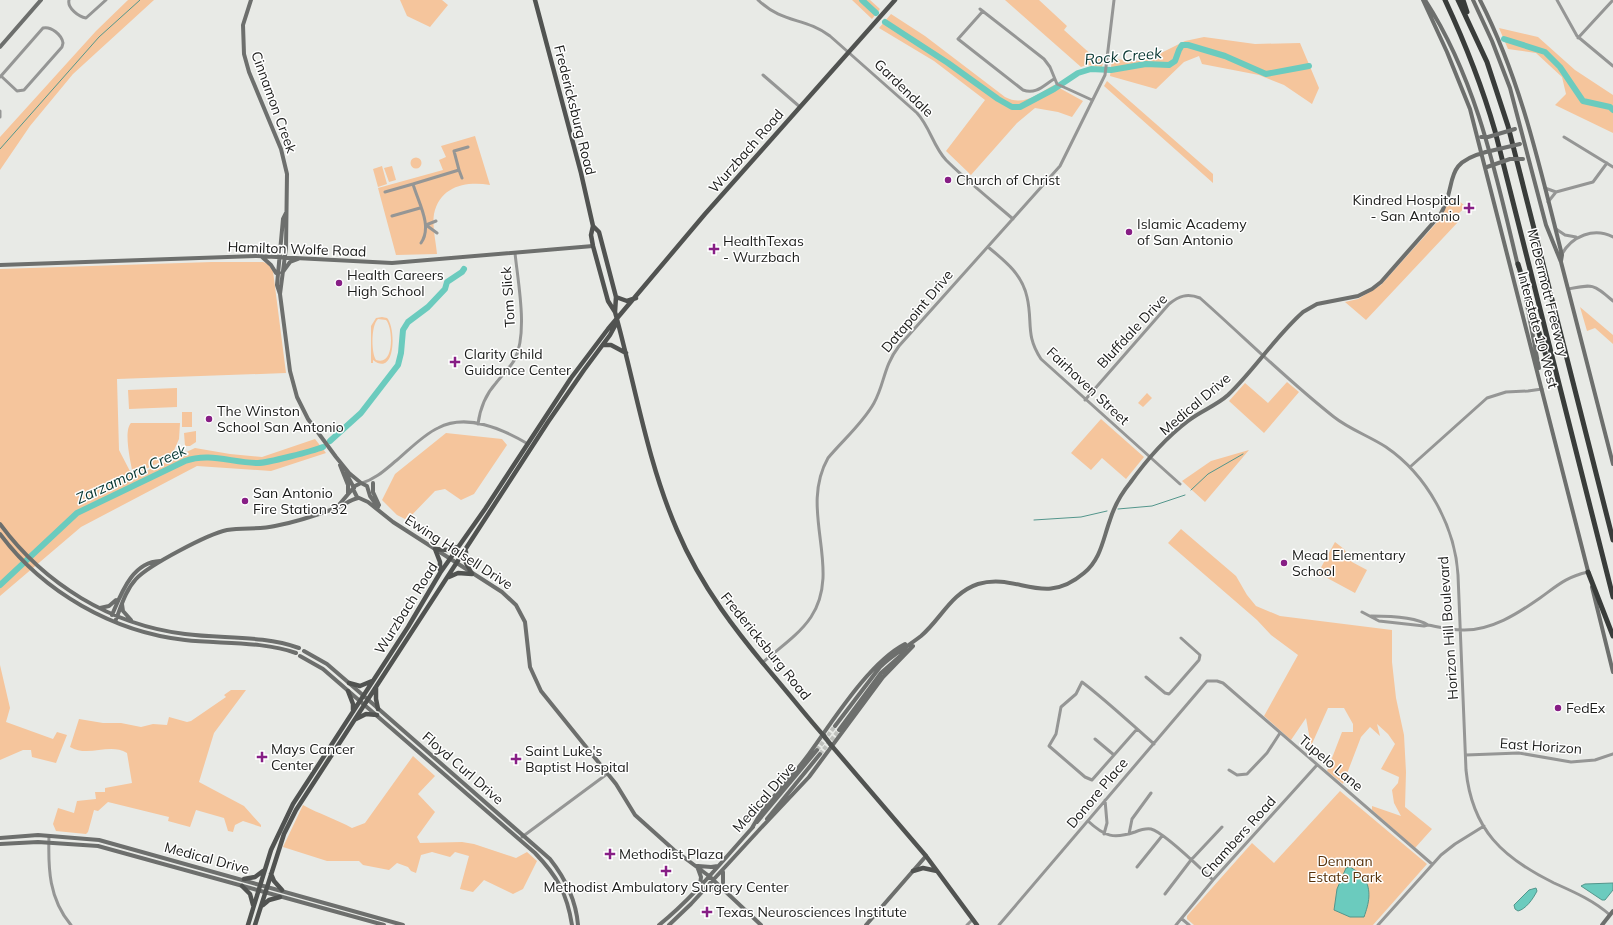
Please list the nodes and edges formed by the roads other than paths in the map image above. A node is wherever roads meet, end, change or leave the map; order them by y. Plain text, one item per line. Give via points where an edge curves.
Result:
1 (41, 0) edge
2 (69, 0) edge
3 (106, 0) edge
4 (251, 0) edge
5 (535, 0) edge
6 (758, 0) edge
7 (895, 0) edge
8 (1114, 0) edge
9 (1424, 0) edge
10 (1444, 0) edge
11 (1458, 0) edge
12 (1463, 0) edge
13 (1473, 0) edge
14 (1480, 0) edge
15 (1558, 0) edge
16 (1613, 0) edge
17 (1471, 27) junction
18 (1578, 38) junction
19 (0, 47) edge
20 (849, 52) junction
21 (1613, 66) edge
22 (763, 75) dead end
23 (0, 77) edge
24 (1054, 79) junction
25 (1092, 100) junction
26 (800, 107) junction
27 (0, 111) edge
28 (0, 116) edge
29 (1519, 119) junction
30 (1475, 130) junction
31 (1564, 137) dead end
32 (1525, 143) junction
33 (468, 147) dead end
34 (1481, 153) junction
35 (1607, 163) junction
36 (1531, 167) junction
37 (1613, 167) edge
38 (459, 170) junction
39 (1486, 174) junction
40 (462, 178) dead end
41 (413, 184) junction
42 (1544, 187) junction
43 (385, 192) dead end
44 (1556, 192) junction
45 (1548, 202) junction
46 (420, 208) junction
47 (286, 213) junction
48 (392, 216) dead end
49 (1013, 219) junction
50 (436, 221) dead end
51 (426, 225) junction
52 (593, 226) junction
53 (1555, 228) junction
54 (437, 233) dead end
55 (1613, 237) edge
56 (1576, 238) junction
57 (421, 243) dead end
58 (593, 246) junction
59 (988, 247) junction
60 (604, 252) junction
61 (515, 253) junction
62 (1562, 255) junction
63 (261, 256) junction
64 (279, 256) junction
65 (284, 257) junction
66 (301, 258) junction
67 (1561, 262) junction
68 (1518, 264) junction
69 (0, 265) edge
70 (282, 273) junction
71 (277, 275) junction
72 (1568, 289) junction
73 (280, 294) junction
74 (1181, 296) joint
75 (616, 297) junction
76 (636, 298) junction
77 (1613, 301) edge
78 (615, 312) junction
79 (617, 321) junction
80 (603, 345) junction
81 (626, 353) junction
82 (1263, 355) junction
83 (1556, 371) junction
84 (1542, 389) junction
85 (1085, 400) junction
86 (478, 424) junction
87 (527, 444) junction
88 (532, 447) junction
89 (336, 457) junction
90 (1151, 458) junction
91 (340, 462) junction
92 (1613, 464) edge
93 (1410, 467) junction
94 (377, 476) junction
95 (361, 483) junction
96 (373, 483) junction
97 (1180, 484) dead end
98 (353, 488) junction
99 (368, 491) junction
100 (347, 496) junction
101 (359, 498) junction
102 (336, 508) junction
103 (380, 509) junction
104 (384, 515) junction
105 (0, 524) edge
106 (0, 534) edge
107 (1613, 540) edge
108 (460, 545) junction
109 (467, 547) junction
110 (435, 549) junction
111 (450, 560) junction
112 (160, 561) junction
113 (456, 564) junction
114 (40, 568) junction
115 (1588, 572) junction
116 (36, 573) junction
117 (440, 573) junction
118 (472, 574) junction
119 (447, 578) junction
120 (119, 597) junction
121 (1613, 597) edge
122 (122, 602) junction
123 (100, 608) junction
124 (1362, 612) dead end
125 (115, 615) junction
126 (1370, 616) junction
127 (1391, 617) junction
128 (110, 620) junction
129 (131, 621) junction
130 (115, 622) junction
131 (1391, 622) junction
132 (1428, 625) junction
133 (1461, 630) junction
134 (212, 636) junction
135 (1613, 636) edge
136 (920, 637) junction
137 (1181, 638) dead end
138 (212, 642) junction
139 (284, 643) junction
140 (913, 646) junction
141 (299, 648) dead end
142 (282, 649) junction
143 (304, 651) dead end
144 (296, 654) dead end
145 (300, 656) dead end
146 (762, 663) junction
147 (1613, 672) edge
148 (1146, 677) dead end
149 (373, 680) junction
150 (1215, 681) joint
151 (349, 683) junction
152 (377, 685) junction
153 (348, 691) junction
154 (364, 696) junction
155 (368, 699) junction
156 (360, 701) junction
157 (364, 705) junction
158 (378, 709) junction
159 (352, 712) junction
160 (377, 715) junction
161 (355, 719) junction
162 (835, 726) tunnel mouth
163 (1137, 729) junction
164 (839, 730) tunnel mouth
165 (1280, 734) junction
166 (823, 735) junction
167 (1095, 739) dead end
168 (1154, 744) junction
169 (832, 745) junction
170 (1613, 754) edge
171 (1114, 755) junction
172 (1466, 755) junction
173 (1316, 765) junction
174 (1229, 770) dead end
175 (607, 774) junction
176 (1151, 793) dead end
177 (1105, 800) junction
178 (1088, 821) junction
179 (1484, 826) junction
180 (1222, 827) dead end
181 (752, 828) junction
182 (759, 830) junction
183 (1104, 834) junction
184 (1129, 834) junction
185 (49, 836) junction
186 (524, 836) junction
187 (1162, 836) junction
188 (0, 838) edge
189 (519, 839) junction
190 (49, 842) junction
191 (0, 844) edge
192 (926, 856) junction
193 (1191, 860) junction
194 (1432, 864) junction
195 (719, 865) junction
196 (556, 866) junction
197 (697, 866) junction
198 (1136, 867) dead end
199 (724, 869) junction
200 (264, 870) junction
201 (550, 870) junction
202 (913, 871) junction
203 (937, 871) junction
204 (271, 872) junction
205 (709, 876) junction
206 (244, 880) junction
207 (714, 880) junction
208 (1213, 880) junction
209 (260, 884) junction
210 (700, 885) junction
211 (242, 886) junction
212 (267, 886) junction
213 (706, 889) junction
214 (723, 889) junction
215 (282, 890) junction
216 (258, 891) junction
217 (265, 893) junction
218 (1165, 894) dead end
219 (280, 897) junction
220 (262, 906) junction
221 (253, 907) junction
222 (1611, 913) edge
223 (1182, 919) junction
224 (975, 923) edge
225 (71, 925) edge
226 (248, 925) edge
227 (256, 925) edge
228 (384, 925) edge
229 (403, 925) edge
230 (572, 925) edge
231 (578, 925) edge
232 (659, 925) edge
233 (669, 925) edge
234 (761, 925) edge
235 (866, 925) edge
236 (967, 925) edge
237 (999, 925) edge
238 (1176, 925) edge
239 (1189, 925) edge
240 (1378, 925) edge
241 (1602, 925) edge

1 - 19 street
2 - 3 street via 70,8 82,18 86,18
4 - 47 street, Cinnamon Creek via 243,25 244,54 284,158 287,183
5 - 52 main road, Fredericksburg Road
6 - 20 street, Gardendale via 778,15 824,31
7 - 20 main road, Wurzbach Road
8 - 25 street, Datapoint Drive via 1105,75
9 - 30 street, Interstate 10 West via 1457,75
9 - 68 street via 1449,39 1471,93
10 - 83 highway, McDermott Freeway via 1462,37 1487,104
11 - 17 highway, McDermott Freeway
12 - 17 highway
13 - 29 street via 1503,68
14 - 42 street via 1520,96
15 - 18 street
16 - 18 street
17 - 107 highway, McDermott Freeway via 1494,80 1508,126
18 - 21 street
20 - 26 main road, Wurzbach Road
20 - 49 street, Gardendale via 924,120 935,144 947,160
22 - 26 street
23 - 23 street via 45,28 62,37 63,46 22,91 18,91
24 - 24 street via 1038,90 1023,90 958,39 982,10 1044,59
24 - 25 street via 1062,87
25 - 49 street, Datapoint Drive via 1057,170
26 - 76 main road, Wurzbach Road via 705,214
27 - 28 street
29 - 30 street, bridge via 1515,129 1488,137 1481,137
29 - 32 street
30 - 34 street, Interstate 10 West
31 - 35 street
32 - 34 street, Medical Drive, bridge
32 - 36 street
33 - 38 street via 454,151
34 - 39 street, Interstate 10 West
34 - 82 street, Medical Drive via 1465,159 1457,167 1440,215 1381,282 1358,296 1326,301 1309,308
35 - 37 street
35 - 44 street via 1593,182
36 - 39 street, bridge via 1523,159 1510,159 1487,167
36 - 67 street via 1546,225
38 - 40 street
38 - 41 street
39 - 84 street, Interstate 10 West
41 - 43 street
41 - 46 street
42 - 44 street
42 - 45 street
44 - 45 street
45 - 53 street
46 - 48 street
46 - 51 street
47 - 64 street, Cinnamon Creek
47 - 65 street, Cinnamon Creek via 288,219
49 - 59 street, Datapoint Drive
50 - 51 street
51 - 54 street
51 - 57 street via 426,236
52 - 58 main road, Fredericksburg Road
52 - 60 main road, Fredericksburg Road via 599,232
53 - 56 street via 1565,235
53 - 62 street
55 - 56 street via 1600,232
56 - 62 street via 1568,244
58 - 60 main road
58 - 61 street, Hamilton Wolfe Road
58 - 78 main road, Fredericksburg Road via 608,301
59 - 85 street, Fairhaven Street via 1011,267 1022,283 1028,303 1030,335 1037,353 1045,364
59 - 146 street, Datapoint Drive via 891,356 873,404 823,467 816,493 823,572 822,594 805,625
60 - 75 main road, Fredericksburg Road
61 - 66 street, Hamilton Wolfe Road via 397,263
61 - 86 street, Tom Slick via 522,322 520,344 515,358 493,386 485,401
62 - 67 street
63 - 64 street, Hamilton Wolfe Road
63 - 69 street, Hamilton Wolfe Road
63 - 71 street via 272,265
64 - 65 street, Hamilton Wolfe Road
64 - 71 street, Ewing Halsell Drive
65 - 66 street, Hamilton Wolfe Road
65 - 70 street, Ewing Halsell Drive
66 - 70 street via 290,262
67 - 72 street
68 - 83 highway via 1547,359
68 - 84 street
70 - 73 street, Ewing Halsell Drive
71 - 73 street, Ewing Halsell Drive
72 - 77 street via 1591,285
72 - 92 street
73 - 89 street, Ewing Halsell Drive via 291,378 297,397 308,420
74 - 82 street, Horizon Hill Boulevard via 1191,295 1200,298
74 - 85 street, Bluffdale Drive via 1170,304
75 - 76 main road via 627,301
75 - 78 main road, Fredericksburg Road
76 - 79 main road, Wurzbach Road
78 - 79 main road, Fredericksburg Road
79 - 80 main road, Wurzbach Road
79 - 81 main road, Fredericksburg Road
79 - 87 main road, Wurzbach Road via 575,373
80 - 81 main road via 611,345
80 - 88 main road, Wurzbach Road
81 - 146 main road, Fredericksburg Road via 661,488 677,531 717,606
82 - 90 street, Medical Drive via 1229,394 1176,430
82 - 93 street, Horizon Hill Boulevard via 1334,417 1387,448
83 - 121 highway, McDermott Freeway
84 - 93 street via 1506,392 1486,398
84 - 115 street, Interstate 10 West
85 - 90 street, Fairhaven Street
86 - 87 street via 505,432
86 - 94 street via 454,423 436,428
87 - 88 street
87 - 108 main road, Wurzbach Road
88 - 109 main road, Wurzbach Road
89 - 91 street, Ewing Halsell Drive
89 - 95 street, Ewing Halsell Drive
90 - 97 street, Fairhaven Street
90 - 136 street, Medical Drive via 1122,495 1110,519 1098,555 1085,572 1070,583 1050,589 1036,589 1004,581 974,586 952,600
91 - 98 street, Ewing Halsell Drive
91 - 100 street via 348,485
93 - 133 street, Horizon Hill Boulevard via 1433,499 1448,531 1457,566
94 - 95 street
94 - 96 street
95 - 98 street
95 - 99 street, Ewing Halsell Drive via 367,486
96 - 99 street
96 - 103 street via 373,492
98 - 100 street
98 - 101 street, Ewing Halsell Drive
99 - 101 street via 365,496
99 - 103 street, Ewing Halsell Drive
100 - 102 street
101 - 102 street
101 - 104 street, Ewing Halsell Drive
102 - 112 street via 262,529 222,531
103 - 104 street, Ewing Halsell Drive
104 - 110 street, Ewing Halsell Drive
105 - 114 street
106 - 116 street
108 - 110 main road via 450,550
108 - 111 main road, Wurzbach Road
109 - 113 main road, Wurzbach Road
109 - 118 main road via 465,558
110 - 111 street, Ewing Halsell Drive
110 - 117 main road via 440,562
111 - 113 street, Ewing Halsell Drive
111 - 117 main road, Wurzbach Road
112 - 120 street via 152,561 138,571 129,579
112 - 122 street via 136,579
113 - 118 street, Ewing Halsell Drive
113 - 119 main road, Wurzbach Road
114 - 116 street
114 - 123 street via 59,585
115 - 133 street via 1562,580 1539,598 1492,626
115 - 135 highway
115 - 147 street, Interstate 10 West
116 - 128 street via 62,593
117 - 149 main road, Wurzbach Road
118 - 119 main road via 458,573
118 - 175 street, Ewing Halsell Drive via 502,592 516,605 526,626 530,667 540,689
119 - 152 main road, Wurzbach Road
120 - 123 street via 109,606
120 - 125 street
122 - 125 street
122 - 129 street via 124,611
123 - 125 street
124 - 126 street
125 - 128 street
125 - 129 street
125 - 130 street
126 - 127 street
126 - 131 street via 1379,621
127 - 131 street
127 - 132 street via 1424,622
128 - 130 street
129 - 134 street via 160,630
130 - 138 street via 159,636
131 - 132 street
132 - 133 street
133 - 172 street, Horizon Hill Boulevard
134 - 138 street
134 - 139 street
136 - 140 street, Medical Drive
136 - 162 street, Medical Drive via 880,667
136 - 166 street via 896,649 878,664
137 - 148 street via 1200,655 1199,660 1172,692 1165,693
138 - 142 street
139 - 141 street
139 - 142 street
140 - 164 street, Medical Drive via 881,673
140 - 169 street via 883,677
142 - 144 street
143 - 151 street, Floyd Curl Drive via 327,664
145 - 153 street, Floyd Curl Drive via 323,669
146 - 166 main road, Fredericksburg Road
149 - 151 main road via 360,686
149 - 154 main road, Wurzbach Road
150 - 165 street, Tupelo Lane via 1223,683
150 - 168 street, Donore Place via 1206,682
151 - 154 street, Floyd Curl Drive
152 - 155 main road, Wurzbach Road
152 - 158 main road via 375,694
153 - 156 street, Floyd Curl Drive
153 - 159 main road via 354,704
154 - 155 street, Floyd Curl Drive
154 - 156 main road, Wurzbach Road
155 - 157 main road, Wurzbach Road
155 - 158 street, Floyd Curl Drive
156 - 157 street, Floyd Curl Drive
156 - 159 main road, Wurzbach Road
157 - 160 street, Floyd Curl Drive
157 - 161 main road, Wurzbach Road
158 - 186 street, Floyd Curl Drive
159 - 200 main road, Wurzbach Road via 285,816
160 - 161 main road via 366,714
160 - 189 street, Floyd Curl Drive
161 - 204 main road, Wurzbach Road via 290,821
163 - 168 street
163 - 171 street
163 - 171 street via 1082,682 1076,694 1065,702 1061,709 1056,734 1049,746 1090,780
165 - 173 street, Tupelo Lane
165 - 174 street via 1267,753 1247,774 1237,775
166 - 169 main road, Fredericksburg Road, bridge
166 - 181 street
167 - 171 street
168 - 177 street, Donore Place
169 - 182 street via 809,778
169 - 192 main road, Fredericksburg Road
170 - 172 street, East Horizon via 1594,760 1571,762 1519,753
172 - 179 street, Horizon Hill Boulevard via 1469,789
173 - 194 street, Tupelo Lane
173 - 208 street, Chambers Road
175 - 186 street
175 - 197 street, Ewing Halsell Drive via 641,821
176 - 184 street via 1132,819
177 - 178 street, Donore Place
177 - 183 street via 1107,823
178 - 183 street
178 - 237 street, Donore Place
179 - 194 street via 1448,848
179 - 222 street, Horizon Hill Boulevard via 1499,847 1518,863
180 - 193 street
181 - 182 street, Medical Drive via 819,752
181 - 195 street, Medical Drive
182 - 199 street, Medical Drive
183 - 184 street
184 - 187 street via 1150,829
185 - 188 street, Medical Drive
185 - 190 street
185 - 206 street, Medical Drive via 79,837 111,843
186 - 189 street
186 - 196 street, Floyd Curl Drive
187 - 193 street
187 - 198 street
189 - 201 street, Floyd Curl Drive
190 - 191 street, Medical Drive
190 - 211 street, Medical Drive via 110,849
190 - 225 street via 52,892 60,910
192 - 202 street
192 - 203 main road, Fredericksburg Road
193 - 208 street
193 - 218 street
194 - 240 street
195 - 197 street via 711,868
195 - 205 street, Medical Drive
196 - 201 street
196 - 231 street, Floyd Curl Drive via 569,889 578,914
197 - 205 street, Ewing Halsell Drive
197 - 210 street via 701,877
199 - 207 street, Medical Drive
199 - 214 street
200 - 206 main road via 255,877
200 - 209 main road, Wurzbach Road
201 - 230 street, Floyd Curl Drive via 564,891
202 - 203 main road via 923,868
202 - 235 street
203 - 224 main road, Fredericksburg Road
204 - 212 main road, Wurzbach Road
204 - 215 main road via 274,881
205 - 207 street, Ewing Halsell Drive
205 - 210 street, Medical Drive
206 - 209 street, Medical Drive
207 - 213 street, Medical Drive
207 - 214 street, Ewing Halsell Drive
208 - 223 street, Chambers Road
209 - 212 street, Medical Drive
209 - 216 main road, Wurzbach Road
210 - 232 street, Medical Drive
211 - 216 street, Medical Drive
211 - 221 main road via 250,895
212 - 215 street, Medical Drive
212 - 217 main road, Wurzbach Road
213 - 214 street
213 - 233 street, Medical Drive
214 - 234 street, Ewing Halsell Drive
215 - 229 street, Medical Drive
216 - 217 street, Medical Drive
216 - 221 main road, Wurzbach Road
217 - 219 street, Medical Drive
217 - 220 main road, Wurzbach Road
219 - 220 main road via 269,900
219 - 228 street, Medical Drive
220 - 227 main road, Wurzbach Road
221 - 226 main road, Wurzbach Road
222 - 241 street
223 - 238 street, Chambers Road
223 - 239 street
224 - 236 street

